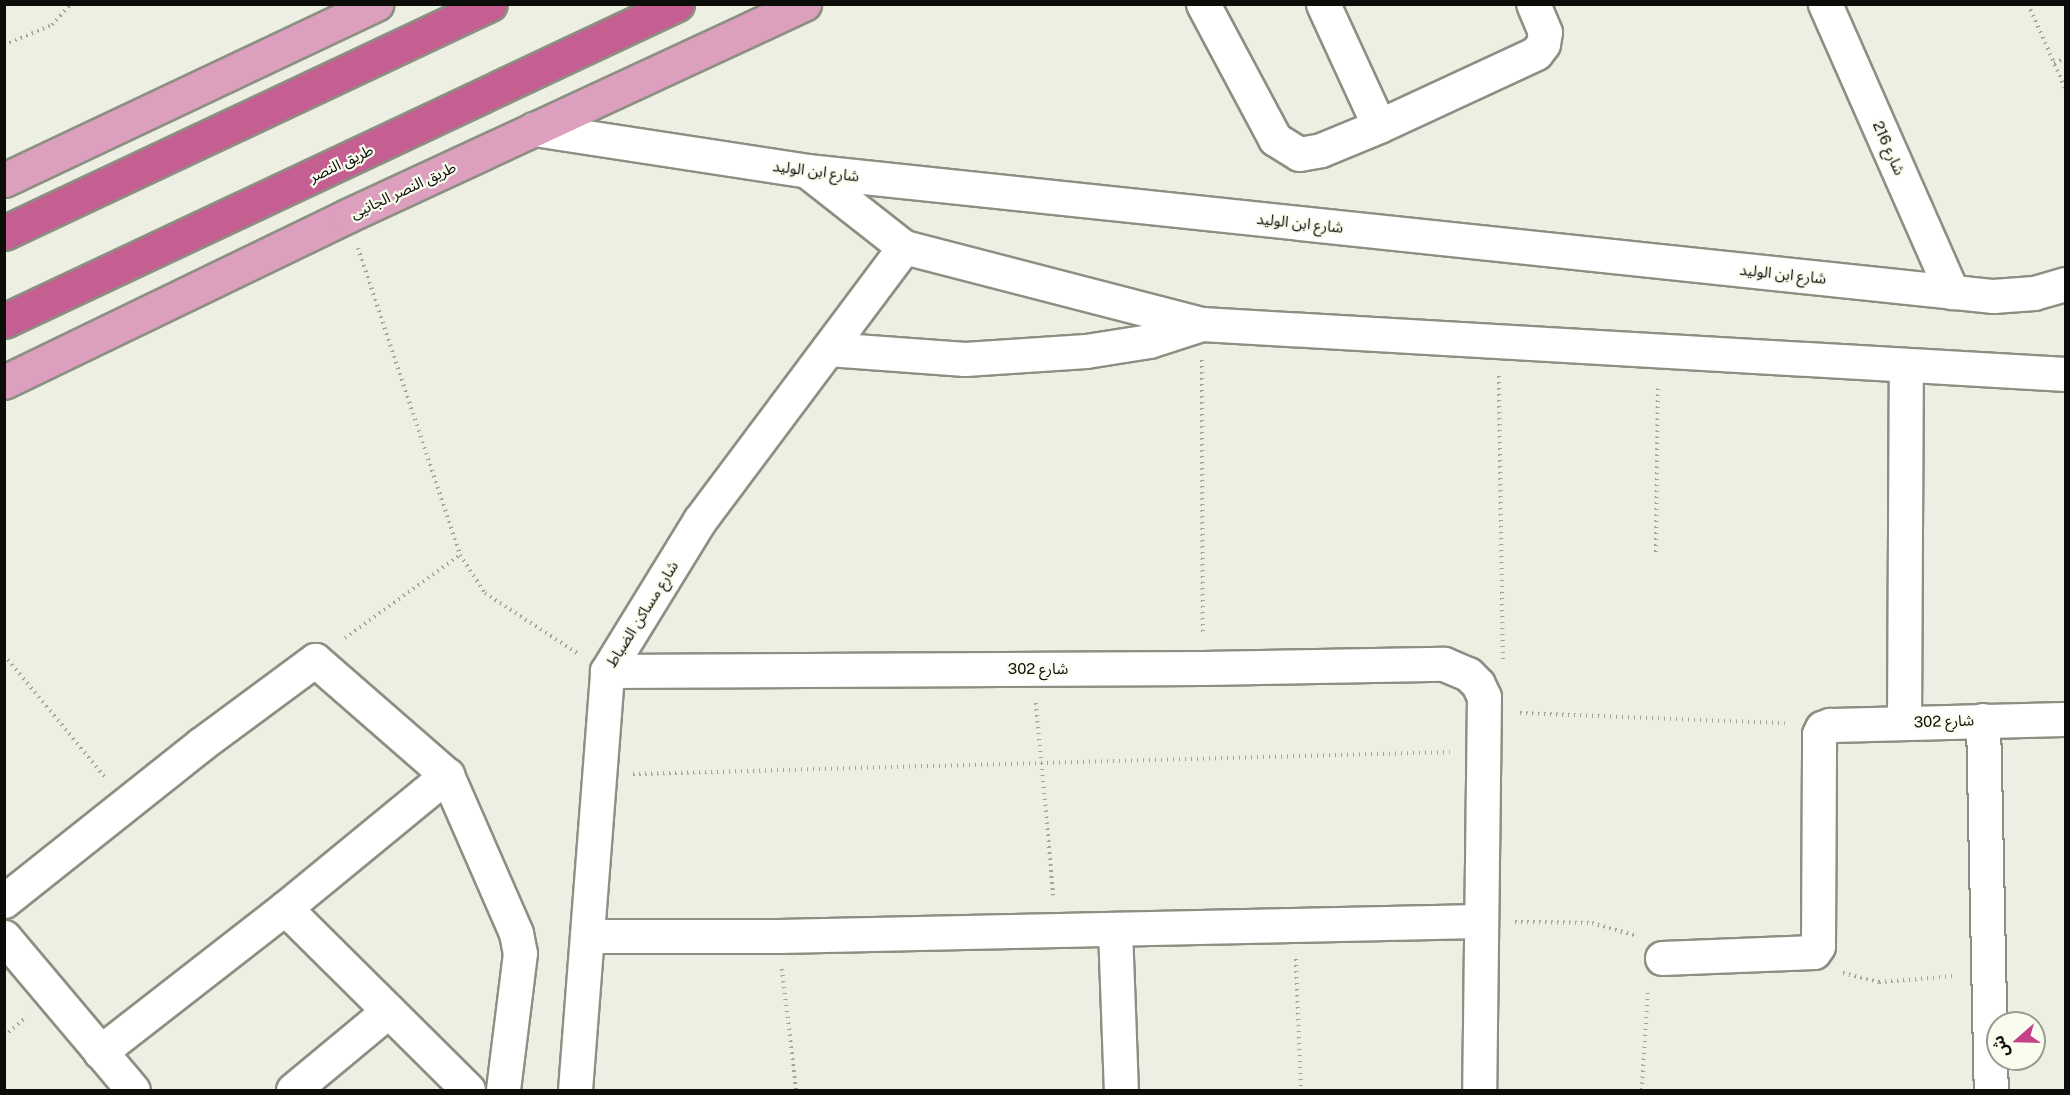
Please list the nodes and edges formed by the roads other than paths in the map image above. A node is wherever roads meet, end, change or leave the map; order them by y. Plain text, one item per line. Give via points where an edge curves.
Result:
1 (376, 4) edge
2 (490, 4) edge
3 (677, 4) edge
4 (804, 4) edge
5 (1203, 4) edge
6 (1323, 4) edge
7 (1533, 4) edge
8 (1825, 4) edge
9 (1379, 126) junction
10 (534, 129) junction
11 (807, 171) junction
12 (4, 180) edge
13 (4, 233) edge
14 (904, 247) junction
15 (2066, 284) edge
16 (1952, 292) junction
17 (4, 321) edge
18 (1202, 324) junction
19 (828, 349) junction
20 (1906, 365) junction
21 (2066, 374) edge
22 (4, 382) edge
23 (607, 671) junction
24 (2066, 719) edge
25 (1983, 720) junction
26 (1904, 723) junction
27 (447, 775) junction
28 (4, 900) edge
29 (285, 908) junction
30 (1481, 921) junction
31 (1115, 929) junction
32 (587, 936) junction
33 (4, 937) edge
34 (1662, 958) road end
35 (388, 1011) junction
36 (100, 1052) junction
37 (133, 1090) edge
38 (293, 1090) edge
39 (468, 1090) edge
40 (503, 1090) edge
41 (575, 1090) edge
42 (1121, 1090) edge
43 (1479, 1090) edge
44 (1991, 1090) edge

1 - 12 main road
2 - 13 highway
3 - 17 highway, طريق النصر
4 - 10 main road, طريق النصر الجانيى
5 - 9 street via 1275,139 1299,154 1321,150
6 - 9 street
7 - 9 street via 1545,32 1536,53
8 - 16 street, شارع 216
10 - 11 street, شارع ابن الوليد
10 - 22 main road, طريق النصر الجانيى
11 - 14 street
11 - 16 street, شارع ابن الوليد
14 - 18 street
14 - 19 street, شارع مساكن الضباط
15 - 16 street, شارع ابن الوليد via 2034,293 1993,296
18 - 19 street via 1149,341 1064,353 965,359
18 - 20 street
19 - 23 street, شارع مساكن الضباط via 700,520
20 - 21 street
20 - 26 street
23 - 30 street, شارع 302 via 1444,664 1467,674 1484,697
23 - 32 street, شارع مساكن الضباط
24 - 25 street, شارع 302
25 - 26 street, شارع 302
25 - 44 street
26 - 34 street, شارع 302 via 1826,726 1819,734 1818,946 1814,952
27 - 28 street via 315,660
27 - 29 street
27 - 40 street via 516,933 520,953
29 - 35 street
29 - 36 street
30 - 31 street
30 - 43 street
31 - 32 street
31 - 42 street
32 - 41 street, شارع مساكن الضباط
33 - 36 street
35 - 38 street
35 - 39 street
36 - 37 street

